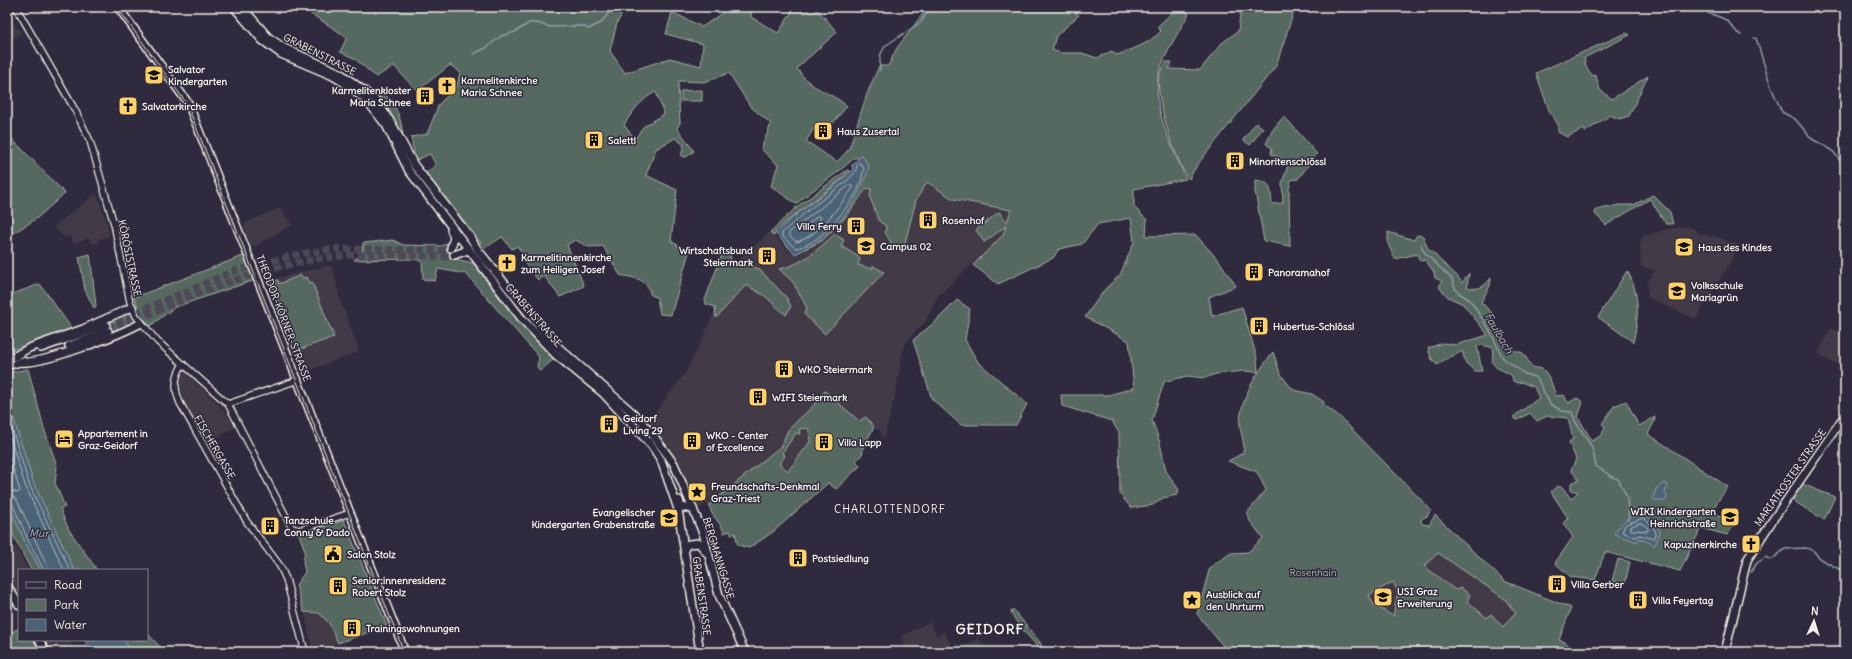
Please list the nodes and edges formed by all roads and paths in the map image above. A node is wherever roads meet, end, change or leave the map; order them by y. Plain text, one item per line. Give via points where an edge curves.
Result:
1 (16, 7) edge
2 (118, 7) edge
3 (234, 7) edge
4 (242, 7) edge
5 (447, 222) junction
6 (468, 244) junction
7 (132, 307) junction
8 (141, 323) junction
9 (107, 328) tunnel mouth
10 (18, 359) junction
11 (8, 364) edge
12 (183, 364) junction
13 (298, 380) junction
14 (228, 404) junction
15 (1845, 415) edge
16 (664, 449) joint
17 (669, 481) junction
18 (693, 509) junction
19 (350, 513) junction
20 (684, 548) junction
21 (707, 554) junction
22 (7, 585) edge
23 (18, 603) edge
24 (40, 641) edge
25 (46, 652) edge
26 (305, 652) edge
27 (405, 652) edge
28 (700, 652) edge
29 (745, 652) edge
30 (1725, 652) edge

1 - 7 street, KÖRÖSISTRASSE via 90,141 114,224
2 - 13 main road, THEODOR-KÖRNER-STRASSE via 188,103
3 - 5 main road, GRABENSTRASSE via 262,40 294,61 333,76 368,102 386,125 410,171
4 - 6 main road, GRABENSTRASSE via 268,37 284,48 340,73 375,99 414,165
5 - 6 main road, GRABENSTRASSE
5 - 6 main road via 454,237 453,251
6 - 16 main road, GRABENSTRASSE via 476,248 550,340 619,399
6 - 17 main road, GRABENSTRASSE via 522,319 546,346 603,393 640,432 661,460
7 - 8 street, KÖRÖSISTRASSE
7 - 10 main road via 83,329 29,348
8 - 10 main road via 59,354 26,363
8 - 12 street, KÖRÖSISTRASSE
9 - 10 main road
10 - 11 main road
12 - 14 street, KÖRÖSISTRASSE
12 - 26 street, FISCHERGASSE via 176,376 180,403 256,536 280,566 286,579
13 - 14 street
13 - 19 main road, THEODOR-KÖRNER-STRASSE
14 - 19 street, KÖRÖSISTRASSE via 294,530
15 - 30 main road, MARIATROSTER STRASSE via 1747,560
16 - 18 main road, BERGMANNGASSE via 674,464
17 - 18 main road via 682,507
17 - 20 main road, GRABENSTRASSE via 678,509
18 - 21 main road, BERGMANNGASSE via 703,533
19 - 27 main road, THEODOR-KÖRNER-STRASSE
20 - 21 main road via 689,544 699,543
20 - 28 main road, GRABENSTRASSE
21 - 29 main road, BERGMANNGASSE via 719,595
22 - 23 main road
24 - 25 main road

